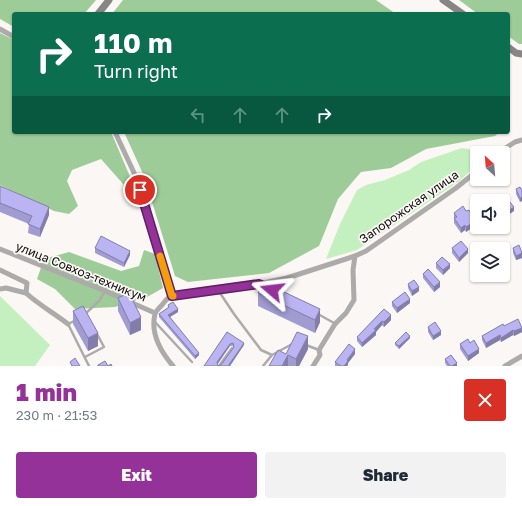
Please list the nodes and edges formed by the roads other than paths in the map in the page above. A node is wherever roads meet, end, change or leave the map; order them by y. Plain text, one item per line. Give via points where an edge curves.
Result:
1 (109, 0) edge
2 (443, 0) edge
3 (100, 12) edge
4 (460, 12) edge
5 (0, 29) edge
6 (12, 36) edge
7 (510, 48) edge
8 (522, 54) edge
9 (116, 134) edge
10 (522, 140) edge
11 (509, 146) edge
12 (470, 177) edge
13 (0, 249) edge
14 (354, 256) junction
15 (0, 270) edge
16 (259, 284) junction
17 (265, 287) edge
18 (0, 289) edge
19 (218, 289) junction
20 (106, 291) junction
21 (26, 293) junction
22 (172, 296) junction
23 (155, 313) junction
24 (318, 313) edge
25 (84, 316) edge
26 (79, 318) edge
27 (155, 322) junction
28 (68, 324) junction
29 (335, 324) junction
30 (94, 327) edge
31 (232, 348) edge
32 (319, 350) junction
33 (272, 355) junction
34 (522, 356) edge
35 (85, 357) junction
36 (192, 362) dead end
37 (89, 366) edge
38 (173, 366) edge
39 (219, 366) edge
40 (263, 366) edge
41 (313, 366) edge
42 (505, 366) edge

1 - 3 street
2 - 4 street
5 - 6 street
7 - 8 street
9 - 22 street via 136,177
10 - 11 street
12 - 14 street, Запорожская улица via 366,251
13 - 20 street, улица Совхоз-техникум
14 - 16 street via 287,278
14 - 29 street, Запорожская улица via 354,300
15 - 21 street via 27,283
16 - 17 lane
16 - 19 street
18 - 21 street
19 - 22 street
19 - 33 lane via 261,350
20 - 23 street, улица Совхоз-техникум
20 - 25 lane
21 - 28 street
22 - 23 street
23 - 27 street
24 - 29 lane
26 - 28 lane
27 - 36 lane
27 - 38 street via 155,336
28 - 35 lane
29 - 32 street, Запорожская улица
30 - 35 lane via 104,347
31 - 39 lane
32 - 33 lane via 299,341
32 - 41 street, Запорожская улица via 320,355
33 - 40 lane
34 - 42 street
35 - 37 lane

